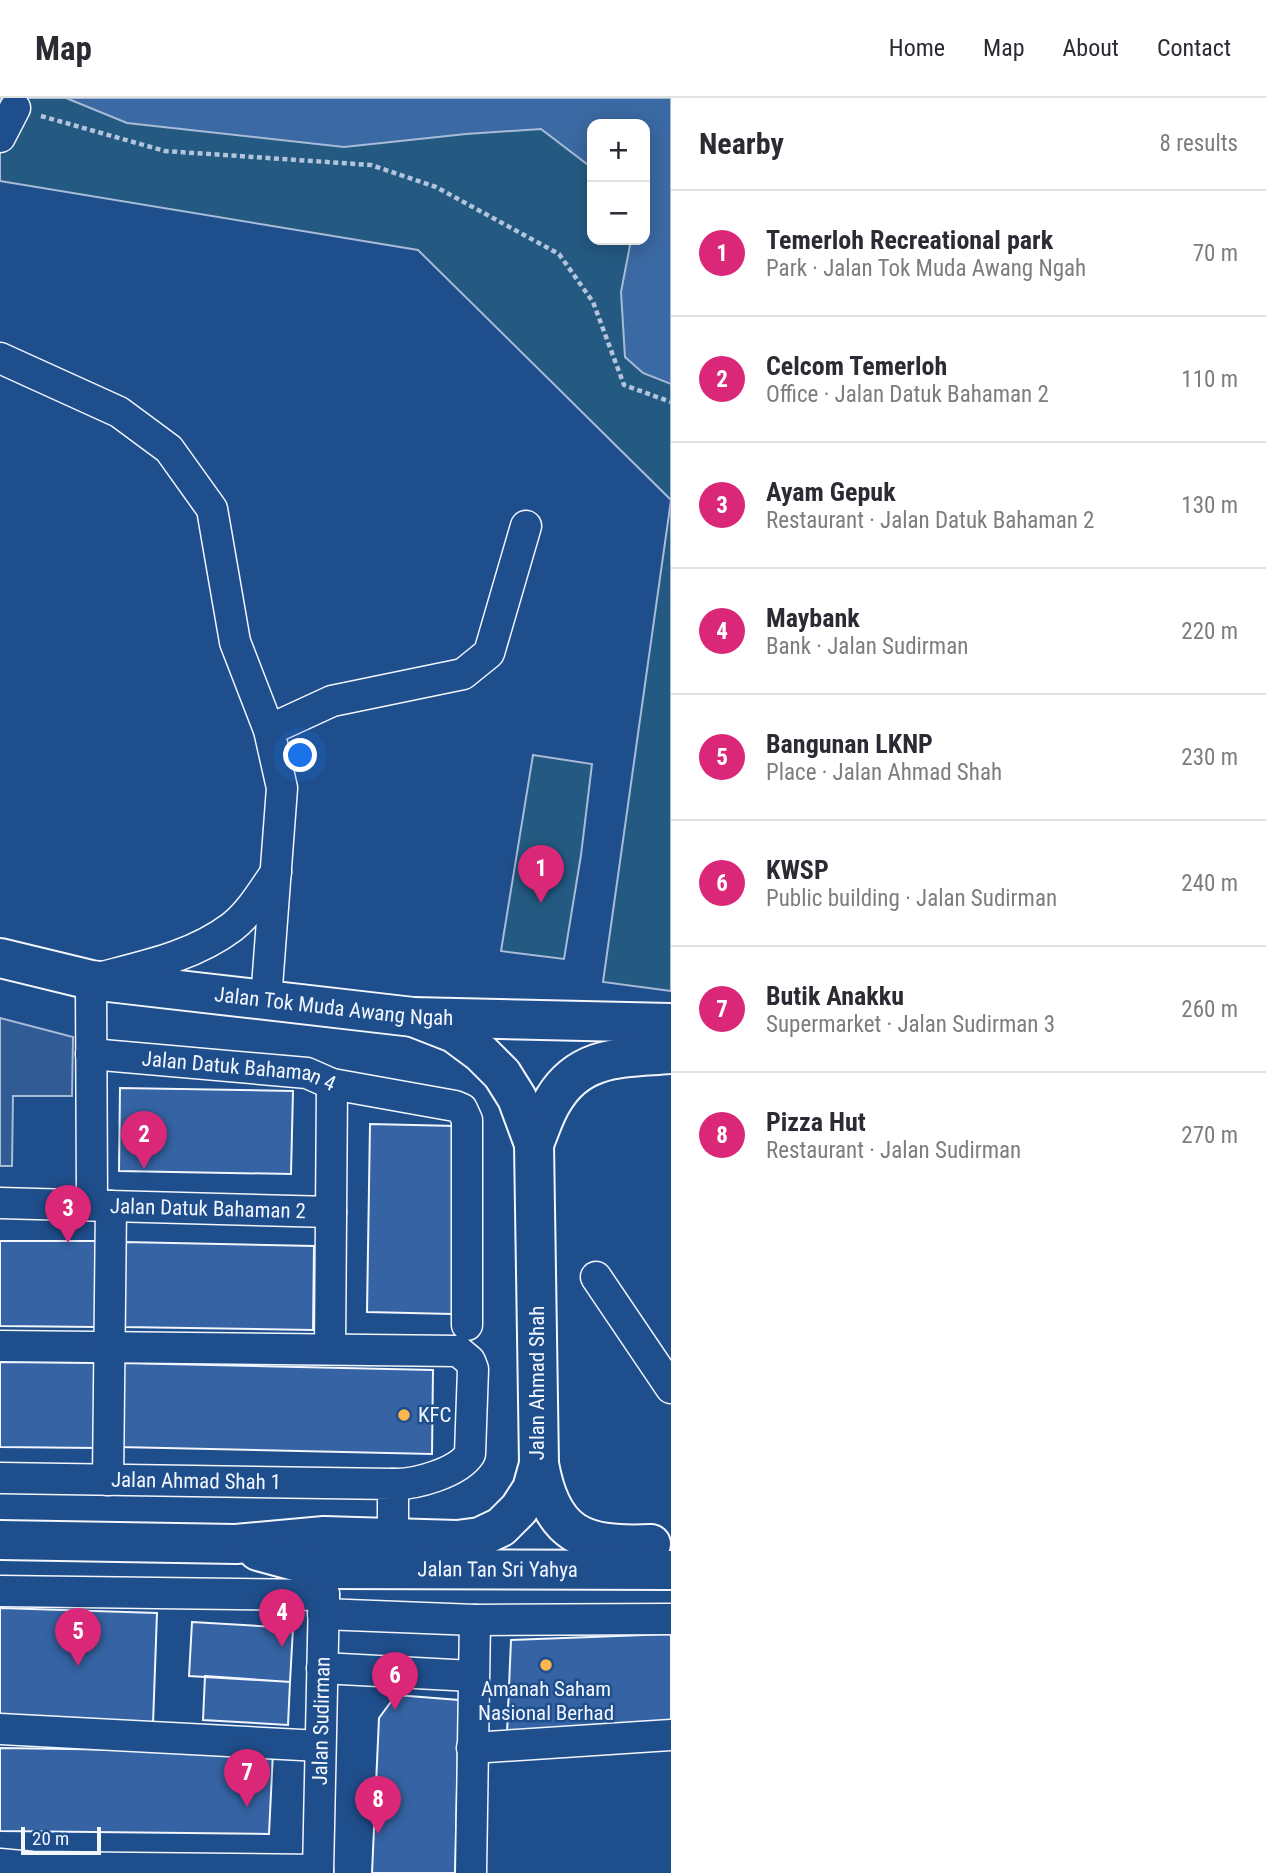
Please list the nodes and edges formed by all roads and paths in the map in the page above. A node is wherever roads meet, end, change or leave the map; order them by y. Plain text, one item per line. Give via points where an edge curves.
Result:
1 (15, 108) joint
2 (0, 137) edge
3 (0, 358) edge
4 (671, 402) edge
5 (526, 526) dead end
6 (269, 730) junction
7 (276, 872) junction
8 (0, 958) edge
9 (90, 980) junction
10 (266, 1000) junction
11 (413, 1017) junction
12 (671, 1023) edge
13 (91, 1054) junction
14 (671, 1054) edge
15 (332, 1084) junction
16 (534, 1144) junction
17 (0, 1203) edge
18 (102, 1205) junction
19 (331, 1212) junction
20 (596, 1276) dead end
21 (467, 1325) dead end
22 (0, 1346) edge
23 (110, 1347) junction
24 (330, 1349) junction
25 (671, 1388) edge
26 (539, 1464) junction
27 (0, 1478) edge
28 (108, 1480) junction
29 (393, 1484) junction
30 (393, 1538) junction
31 (0, 1540) edge
32 (671, 1544) edge
33 (236, 1545) junction
34 (671, 1570) edge
35 (0, 1591) edge
36 (324, 1593) junction
37 (671, 1619) edge
38 (475, 1620) junction
39 (321, 1668) junction
40 (472, 1676) junction
41 (0, 1729) edge
42 (671, 1735) edge
43 (320, 1746) junction
44 (472, 1748) junction
45 (0, 1864) edge
46 (32, 1870) edge
47 (318, 1872) edge
48 (471, 1873) edge

1 - 2 street
1 - 4 path via 165,151 371,165 436,187 559,254 593,302 624,385
3 - 6 street via 119,412 169,449 198,489 212,509 234,642
5 - 6 street via 489,653 472,667 463,674 332,701
6 - 7 street via 282,788
7 - 9 street via 232,926 184,954
7 - 10 street
8 - 9 main road, Jalan Tok Muda Awang Ngah
9 - 10 main road, Jalan Tok Muda Awang Ngah
9 - 13 street
10 - 11 main road, Jalan Tok Muda Awang Ngah
11 - 12 main road, Jalan Tok Muda Awang Ngah
11 - 16 main road, Jalan Ahmad Shah via 454,1033 502,1074 517,1098
13 - 15 street, Jalan Datuk Bahaman 4 via 307,1073
13 - 18 street
14 - 16 main road via 600,1061 573,1075 553,1099
15 - 19 street, Jalan Datuk Bahaman 4
15 - 21 street via 455,1106 466,1114
16 - 26 main road, Jalan Ahmad Shah
17 - 18 street, Jalan Datuk Bahaman 2
18 - 19 street, Jalan Datuk Bahaman 2
18 - 23 street
19 - 24 street, Jalan Datuk Bahaman 4
20 - 25 street
22 - 23 street
23 - 24 street
23 - 28 street
24 - 29 street, Jalan Ahmad Shah 1 via 450,1350 465,1355 473,1369 467,1458 417,1483
26 - 30 main road, Jalan Ahmad Shah via 532,1489 501,1527 480,1537 457,1540
26 - 32 main road, Jalan Tan Sri Yahya via 554,1513 569,1529 590,1541 615,1545
27 - 28 street, Jalan Ahmad Shah 1
28 - 29 street, Jalan Ahmad Shah 1
29 - 30 street
30 - 33 main road, Jalan Ahmad Shah via 324,1536
31 - 33 main road, Jalan Ahmad Shah
33 - 36 main road, Jalan Ahmad Shah
34 - 36 main road, Jalan Tan Sri Yahya
35 - 36 street
36 - 38 street
36 - 39 street, Jalan Sudirman
37 - 38 street
38 - 40 street
39 - 40 street
39 - 43 street, Jalan Sudirman
40 - 44 street
41 - 43 street
42 - 44 street
43 - 47 street, Jalan Sudirman
44 - 48 street
45 - 46 street
46 - 47 street

